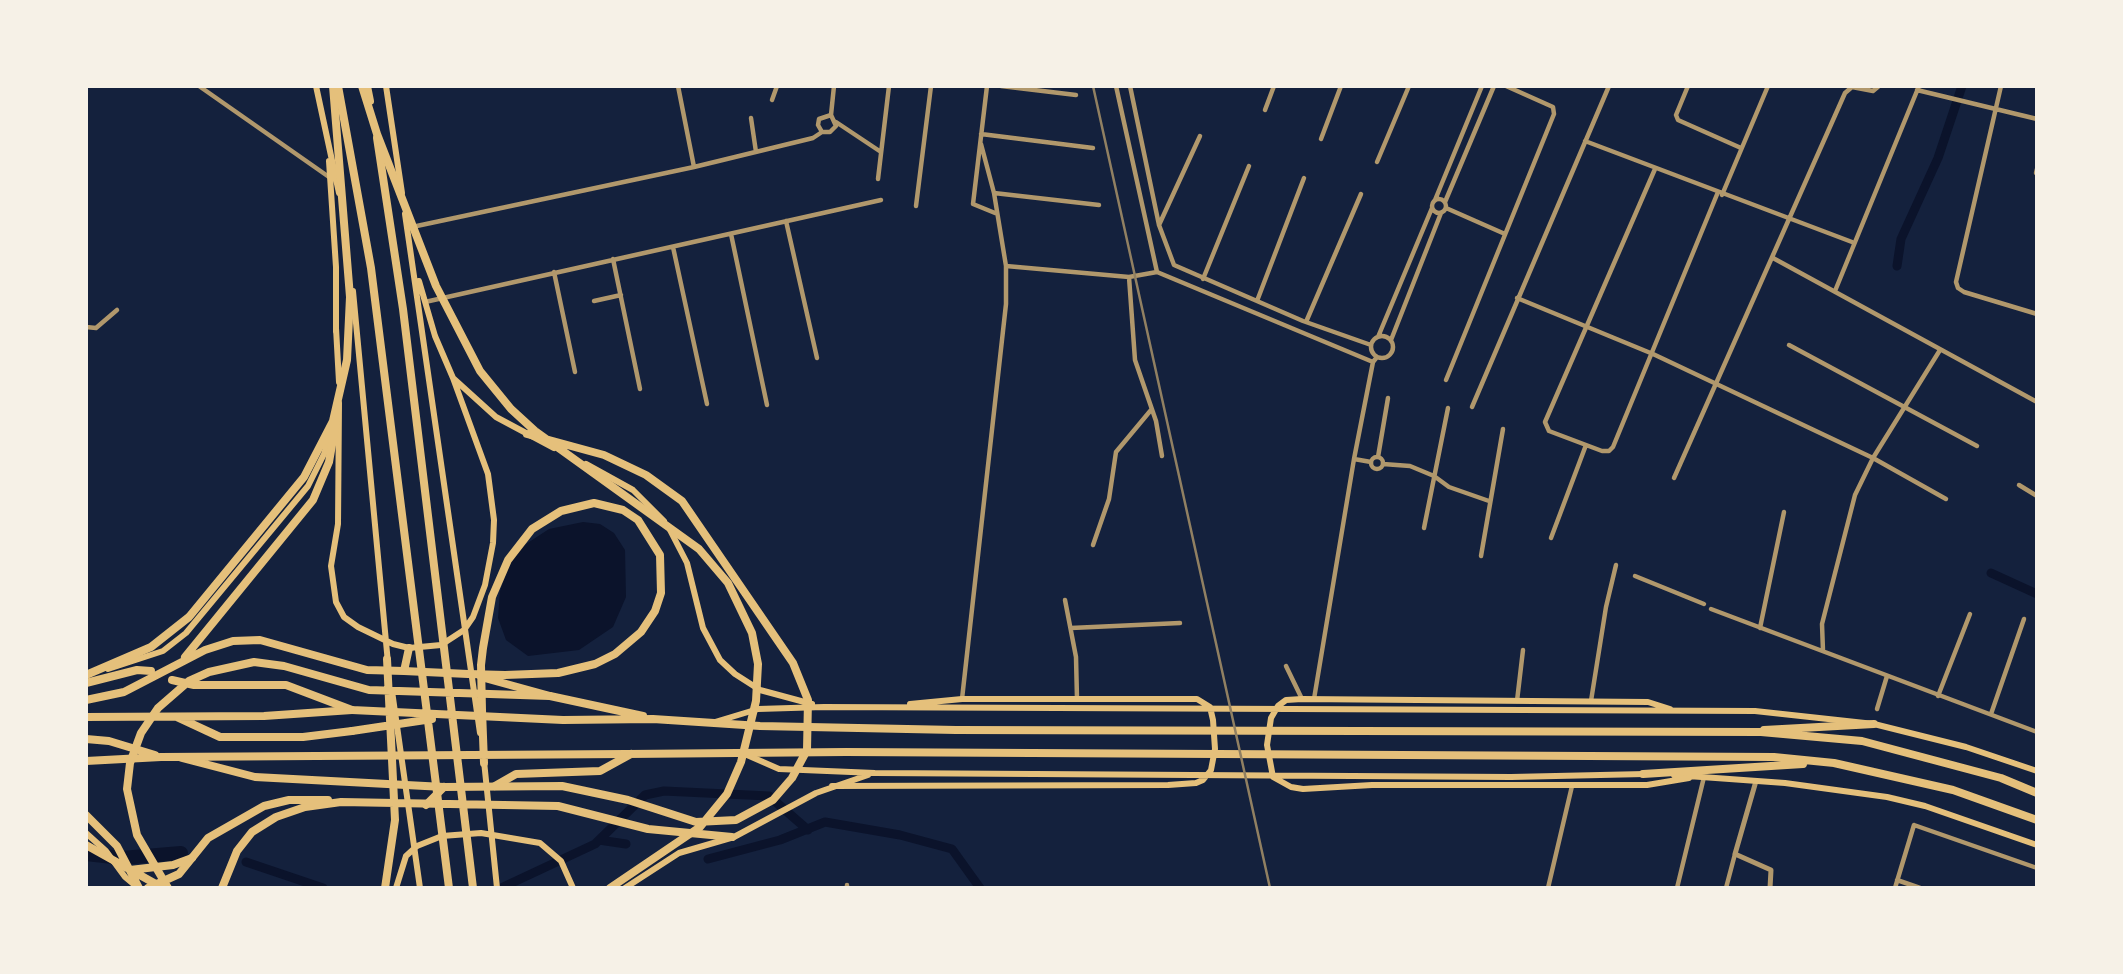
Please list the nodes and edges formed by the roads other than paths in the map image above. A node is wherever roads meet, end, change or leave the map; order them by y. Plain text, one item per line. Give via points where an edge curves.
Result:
1 (199, 86) edge
2 (316, 86) edge
3 (333, 86) edge
4 (338, 86) edge
5 (364, 86) edge
6 (386, 86) edge
7 (678, 86) edge
8 (777, 86) edge
9 (834, 86) edge
10 (889, 86) edge
11 (931, 86) edge
12 (987, 86) edge
13 (1001, 86) edge
14 (1116, 86) edge
15 (1130, 86) edge
16 (1274, 86) edge
17 (1341, 86) edge
18 (1409, 86) edge
19 (1482, 86) edge
20 (1494, 86) edge
21 (1506, 86) edge
22 (1609, 86) edge
23 (1688, 86) edge
24 (1768, 86) edge
25 (1879, 86) edge
26 (2001, 86) edge
27 (1043, 88) edge
28 (1918, 88) edge
29 (1076, 95) dead end
30 (772, 100) dead end
31 (1265, 110) dead end
32 (1996, 110) junction
33 (831, 115) junction
34 (751, 118) dead end
35 (2037, 119) edge
36 (836, 122) junction
37 (822, 132) junction
38 (1200, 136) dead end
39 (981, 137) junction
40 (1321, 139) dead end
41 (328, 141) junction
42 (1585, 141) junction
43 (1093, 148) dead end
44 (1741, 148) junction
45 (756, 152) junction
46 (881, 152) junction
47 (1377, 162) dead end
48 (1249, 166) dead end
49 (694, 167) junction
50 (1655, 169) junction
51 (329, 177) junction
52 (1304, 178) dead end
53 (878, 179) dead end
54 (994, 193) junction
55 (1720, 193) junction
56 (1361, 194) dead end
57 (881, 200) dead end
58 (1435, 200) junction
59 (1445, 202) junction
60 (1099, 205) dead end
61 (916, 206) dead end
62 (1432, 208) junction
63 (1446, 208) junction
64 (995, 213) junction
65 (1441, 213) junction
66 (1788, 219) junction
67 (786, 221) junction
68 (1158, 225) junction
69 (407, 228) junction
70 (731, 234) junction
71 (1505, 234) junction
72 (1852, 242) junction
73 (673, 247) junction
74 (411, 249) junction
75 (1773, 258) junction
76 (613, 259) junction
77 (1006, 266) junction
78 (554, 272) junction
79 (1157, 272) junction
80 (1129, 277) junction
81 (1203, 279) junction
82 (1835, 291) junction
83 (621, 295) junction
84 (1517, 299) junction
85 (594, 301) dead end
86 (1257, 301) junction
87 (424, 302) junction
88 (117, 310) dead end
89 (2037, 314) edge
90 (1306, 322) junction
91 (86, 327) edge
92 (336, 328) junction
93 (1587, 328) junction
94 (1378, 337) junction
95 (1391, 340) junction
96 (1371, 345) junction
97 (1789, 345) dead end
98 (1940, 350) junction
99 (1653, 354) junction
100 (817, 358) dead end
101 (1375, 360) junction
102 (575, 372) dead end
103 (453, 378) junction
104 (1446, 380) dead end
105 (1714, 384) junction
106 (640, 389) dead end
107 (1388, 398) dead end
108 (2037, 402) edge
109 (340, 403) junction
110 (707, 404) dead end
111 (767, 405) dead end
112 (1905, 406) junction
113 (1472, 407) dead end
114 (1448, 408) dead end
115 (1152, 410) junction
116 (1503, 429) dead end
117 (527, 434) junction
118 (1586, 445) junction
119 (1977, 446) dead end
120 (1162, 456) dead end
121 (1378, 457) junction
122 (1873, 458) junction
123 (1354, 459) junction
124 (1371, 462) junction
125 (1383, 464) junction
126 (1434, 475) junction
127 (1674, 478) dead end
128 (2019, 485) dead end
129 (2037, 496) edge
130 (1946, 499) dead end
131 (1489, 501) junction
132 (1784, 512) dead end
133 (1424, 528) dead end
134 (1551, 538) dead end
135 (1093, 545) dead end
136 (1480, 556) dead end
137 (1616, 565) dead end
138 (1635, 576) dead end
139 (1065, 600) dead end
140 (1704, 604) dead end
141 (1711, 609) dead end
142 (1970, 614) dead end
143 (2024, 618) dead end
144 (1180, 623) dead end
145 (1071, 628) junction
146 (1760, 628) junction
147 (408, 648) junction
148 (1523, 650) dead end
149 (1823, 651) junction
150 (387, 659) junction
151 (1286, 666) dead end
152 (404, 671) junction
153 (172, 672) junction
154 (154, 673) junction
155 (86, 674) edge
156 (468, 674) junction
157 (1886, 676) junction
158 (86, 683) edge
159 (550, 696) junction
160 (1938, 696) junction
161 (962, 699) junction
162 (1077, 699) junction
163 (1302, 699) junction
164 (1314, 699) junction
165 (86, 700) edge
166 (1517, 701) junction
167 (1591, 701) junction
168 (824, 707) junction
169 (873, 707) junction
170 (1877, 709) dead end
171 (352, 710) junction
172 (1676, 711) junction
173 (1991, 714) junction
174 (456, 715) junction
175 (174, 716) junction
176 (86, 717) edge
177 (653, 719) junction
178 (709, 724) junction
179 (1874, 724) junction
180 (1747, 732) junction
181 (2037, 732) edge
182 (86, 739) edge
183 (629, 754) junction
184 (747, 755) junction
185 (161, 757) junction
186 (182, 758) junction
187 (86, 761) edge
188 (484, 763) junction
189 (1834, 763) junction
190 (2037, 771) edge
191 (875, 773) junction
192 (1643, 774) junction
193 (1694, 776) junction
194 (1704, 776) junction
195 (1756, 781) junction
196 (495, 786) junction
197 (832, 786) junction
198 (1572, 786) junction
199 (444, 787) junction
200 (2037, 793) edge
201 (341, 802) junction
202 (426, 805) junction
203 (86, 815) edge
204 (2037, 820) edge
205 (86, 833) edge
206 (732, 838) junction
207 (86, 845) edge
208 (2037, 845) edge
209 (1735, 854) junction
210 (192, 858) junction
211 (2037, 868) edge
212 (127, 871) junction
213 (1897, 880) junction
214 (139, 888) edge
215 (148, 888) edge
216 (163, 888) edge
217 (168, 888) edge
218 (222, 888) edge
219 (385, 888) edge
220 (396, 888) edge
221 (420, 888) edge
222 (449, 888) edge
223 (473, 888) edge
224 (498, 888) edge
225 (573, 888) edge
226 (610, 888) edge
227 (625, 888) edge
228 (1548, 888) edge
229 (1677, 888) edge
230 (1726, 888) edge
231 (1770, 888) edge
232 (1895, 888) edge
233 (1920, 888) edge

1 - 51 street
2 - 41 main road
3 - 155 highway via 349,297 347,360 333,421 304,477 188,617 151,647
4 - 222 highway via 365,229
5 - 223 highway via 396,256
5 - 226 highway via 377,134 440,295 480,371 535,431 706,556 734,593 752,633 758,664 756,701 741,762 727,794 694,832
6 - 69 main road
7 - 49 street
8 - 30 street
9 - 33 street
10 - 46 street
11 - 61 street
12 - 39 street
13 - 27 street
14 - 79 street
15 - 68 street
16 - 31 street
17 - 40 street
18 - 47 street
19 - 58 street
20 - 59 street
21 - 71 street via 1555,110
22 - 42 street
23 - 44 street via 1676,114 1678,120
24 - 44 street
25 - 66 street via 1873,91 1848,88
26 - 32 street
27 - 29 street
28 - 32 street
28 - 72 street
32 - 35 street
32 - 89 street via 1956,282 1964,292
33 - 36 street
33 - 37 street via 819,119
34 - 45 street
36 - 37 street via 834,130
36 - 46 street
37 - 45 street
38 - 68 street
39 - 43 street
39 - 54 street
39 - 64 street via 973,204
41 - 51 main road
41 - 150 main road via 350,262
42 - 50 street
42 - 84 street
44 - 55 street
45 - 49 street
46 - 53 street
48 - 81 street
49 - 69 street
50 - 55 street
50 - 93 street
51 - 92 main road
52 - 86 street
54 - 60 street
54 - 64 street
55 - 66 street
55 - 99 street
56 - 90 street
57 - 67 street
58 - 59 street
58 - 62 street
59 - 63 street
62 - 65 street
62 - 94 street
63 - 65 street
63 - 71 street
64 - 77 street
65 - 95 street
66 - 72 street
66 - 75 street
67 - 70 street
67 - 100 street
68 - 81 street via 1174,265
69 - 74 main road
70 - 73 street
70 - 111 street
71 - 104 street
72 - 82 street
73 - 76 street
73 - 110 street
74 - 87 main road
74 - 188 main road
75 - 82 street
75 - 105 street
76 - 78 street
76 - 83 street
77 - 80 street
77 - 161 street via 1006,304
78 - 87 street
78 - 102 street
79 - 80 street
79 - 101 street
80 - 115 street via 1135,360
81 - 86 street
82 - 98 street
83 - 85 street
83 - 106 street
84 - 93 street
84 - 113 street
86 - 90 street
87 - 103 main road
88 - 91 street via 96,328
90 - 96 street
92 - 109 main road
92 - 155 main road via 332,424 308,486 176,643 149,657
93 - 99 street
93 - 118 street via 1545,422 1549,431
94 - 95 street
94 - 96 street
95 - 101 street via 1391,354
96 - 101 street
97 - 112 street
98 - 108 street
98 - 112 street
99 - 105 street
99 - 118 street via 1613,447 1602,451
101 - 123 street
103 - 117 main road via 485,409
103 - 147 main road via 488,474 494,520 490,563 480,601 464,630 441,645
105 - 122 street
105 - 127 street
107 - 121 street
109 - 147 main road via 338,524 331,566 336,602 344,617 358,627
109 - 153 highway via 329,462 313,500
112 - 119 street
112 - 122 street
114 - 126 street
115 - 120 street
115 - 135 street via 1116,452 1109,499
116 - 131 street
117 - 168 main road via 633,490 662,518 687,563 710,644 735,674 760,690
117 - 196 highway via 604,455 646,475 682,501 793,663 808,700 809,732 800,765 783,789 764,806 716,824 678,819 628,800 562,786
118 - 134 street
121 - 124 street
121 - 125 street
122 - 130 street
122 - 149 street via 1854,495 1822,624
123 - 124 street
123 - 164 street
124 - 125 street via 1377,469
125 - 126 street via 1403,464
126 - 131 street via 1449,487
126 - 133 street
128 - 129 street
131 - 136 street
132 - 146 street
137 - 167 street
138 - 140 street
139 - 145 street
141 - 146 street
142 - 160 street
143 - 173 street
144 - 145 street
145 - 162 street
146 - 149 street
147 - 152 highway
148 - 166 street
149 - 157 street
150 - 219 highway via 395,820
150 - 221 main road
151 - 163 street
152 - 153 highway via 367,670 260,640 219,645
152 - 156 highway
153 - 154 highway
153 - 171 highway via 194,685 286,685
154 - 158 highway via 137,670
154 - 165 highway via 124,692
156 - 159 highway
156 - 188 highway via 558,673 595,664 641,632 661,593 660,555 638,520 608,504 594,503 549,517 517,545 499,578 485,635 481,665
157 - 160 street
157 - 170 street
159 - 177 highway
159 - 217 highway via 384,692 270,664 231,666 190,681 158,708 136,743 127,789 136,835
160 - 173 street
161 - 162 main road
161 - 169 main road
162 - 197 main road via 1205,702 1214,733 1211,769 1196,783 1168,785
163 - 164 main road
163 - 198 main road via 1286,700 1278,706 1267,745 1273,777 1291,788
164 - 166 main road
166 - 167 main road
167 - 172 main road via 1648,702
168 - 169 main road
168 - 178 main road via 758,709
169 - 172 main road
171 - 174 highway
171 - 175 highway
172 - 179 main road via 1782,713
173 - 181 street
174 - 175 highway via 303,737 220,737
174 - 177 highway
175 - 176 highway
177 - 178 highway
178 - 180 highway via 956,730
179 - 180 highway
179 - 190 main road
180 - 200 highway via 1862,741 2001,778
182 - 185 highway
183 - 184 highway
183 - 186 highway
183 - 196 highway via 600,771 523,773
184 - 189 highway via 1539,755 1774,757
184 - 191 main road via 779,768
185 - 186 highway
185 - 187 highway
186 - 199 highway via 255,777
188 - 224 main road
189 - 192 highway
189 - 204 highway via 1953,790
191 - 192 main road
191 - 197 main road
192 - 193 main road
193 - 194 main road
193 - 198 main road via 1673,782
194 - 195 main road
194 - 229 street
195 - 208 main road via 1886,797
195 - 209 street
196 - 199 highway
197 - 206 main road
198 - 228 street
199 - 202 highway
201 - 202 highway
201 - 210 highway via 274,802 201,844
201 - 218 highway via 305,807 252,832 237,851
202 - 206 highway via 538,804 631,825
203 - 212 highway via 117,846
205 - 212 main road
206 - 227 main road via 679,853
207 - 216 highway
209 - 230 street
209 - 231 street via 1771,870
210 - 212 highway
210 - 215 highway via 185,869
211 - 213 street via 1913,825
212 - 214 highway
213 - 232 street
213 - 233 street
220 - 225 main road via 406,856 416,846 442,836 501,834 553,851

